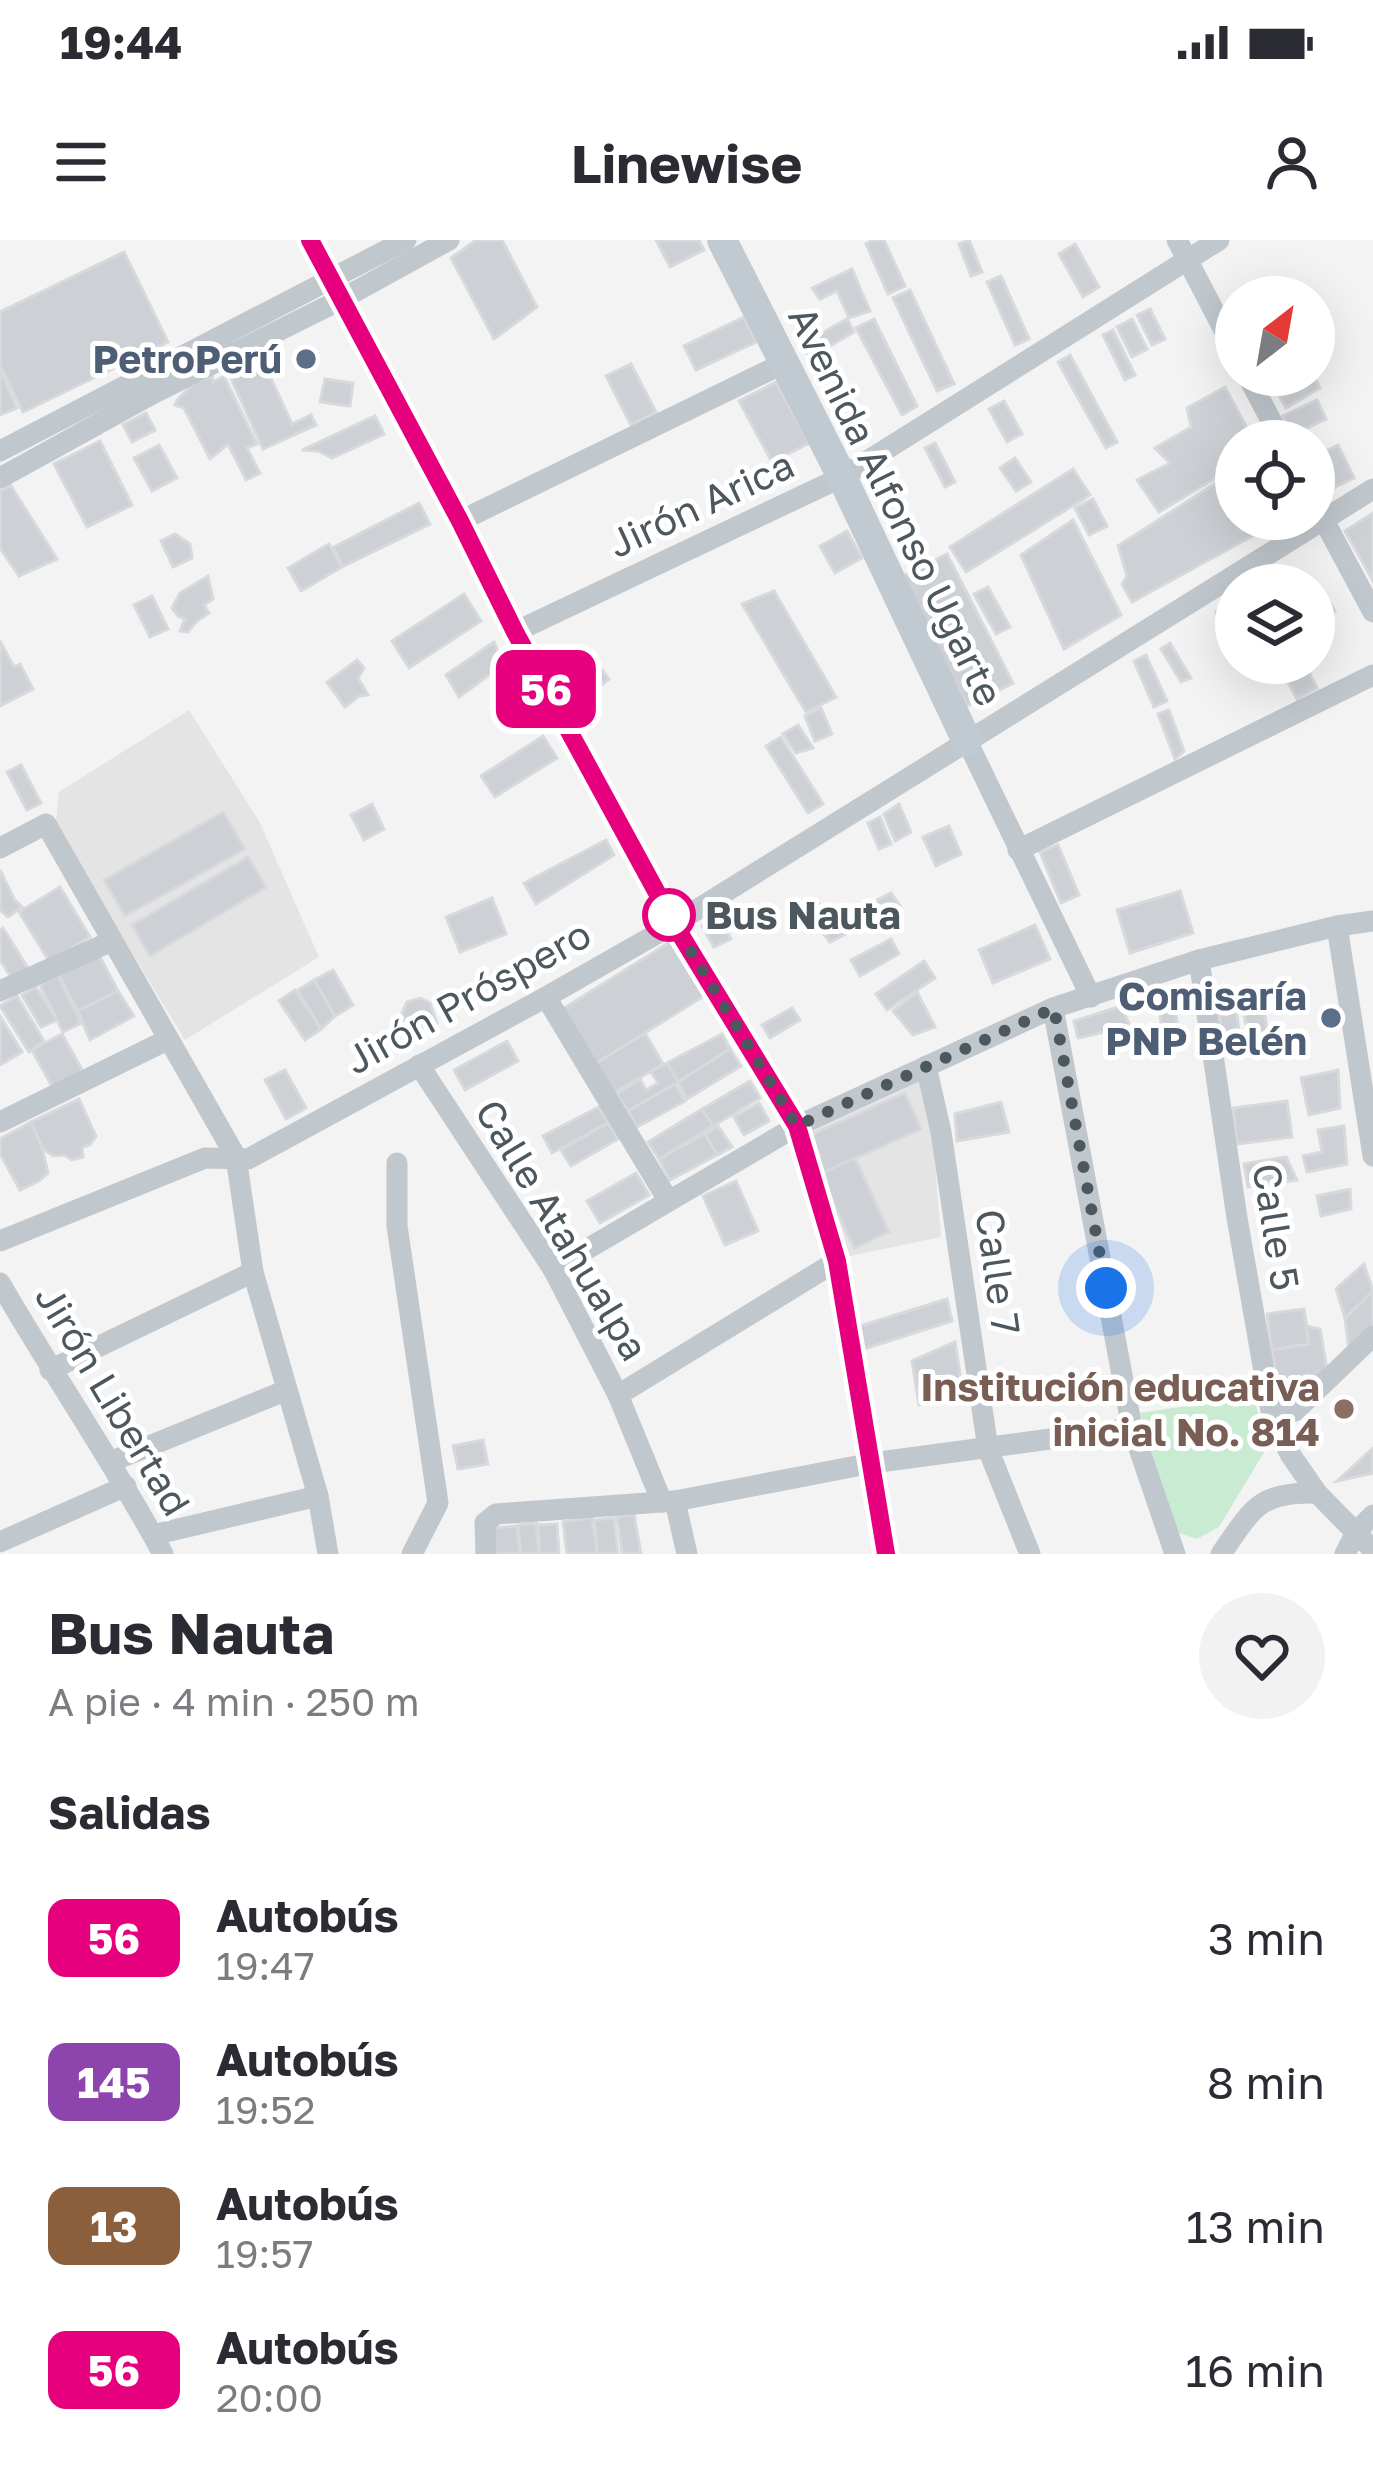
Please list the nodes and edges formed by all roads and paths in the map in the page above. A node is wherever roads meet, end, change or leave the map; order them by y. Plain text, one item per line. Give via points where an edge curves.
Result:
1 (310, 240) edge
2 (406, 240) edge
3 (449, 240) edge
4 (722, 240) edge
5 (1219, 240) edge
6 (1182, 250) edge
7 (335, 290) junction
8 (1215, 313) edge
9 (784, 363) junction
10 (37, 445) junction
11 (0, 451) edge
12 (842, 477) junction
13 (0, 478) edge
14 (1373, 488) edge
15 (1335, 504) edge
16 (460, 521) junction
17 (1274, 540) edge
18 (1334, 540) edge
19 (1373, 612) edge
20 (515, 632) junction
21 (1373, 675) edge
22 (967, 741) junction
23 (0, 848) edge
24 (1018, 850) junction
25 (1373, 921) edge
26 (674, 924) junction
27 (1337, 926) junction
28 (112, 941) junction
29 (1198, 960) junction
30 (0, 992) edge
31 (1091, 997) junction
32 (546, 998) junction
33 (1054, 1008) junction
34 (167, 1040) junction
35 (419, 1064) junction
36 (926, 1066) junction
37 (0, 1122) edge
38 (797, 1126) junction
39 (1373, 1156) edge
40 (236, 1157) junction
41 (397, 1162) dead end
42 (668, 1200) junction
43 (0, 1241) edge
44 (837, 1261) junction
45 (553, 1269) junction
46 (253, 1272) junction
47 (0, 1283) edge
48 (1373, 1336) edge
49 (50, 1370) junction
50 (287, 1390) junction
51 (618, 1395) junction
52 (1271, 1417) junction
53 (1132, 1428) junction
54 (988, 1449) junction
55 (110, 1462) junction
56 (872, 1463) junction
57 (126, 1486) junction
58 (1317, 1493) junction
59 (318, 1496) junction
60 (669, 1502) junction
61 (1373, 1515) edge
62 (1355, 1532) junction
63 (0, 1542) edge
64 (158, 1545) edge
65 (1373, 1550) edge
66 (328, 1554) edge
67 (412, 1554) edge
68 (486, 1554) edge
69 (687, 1554) edge
70 (886, 1554) edge
71 (1030, 1554) edge
72 (1175, 1554) edge
73 (1221, 1554) edge
74 (1346, 1554) edge

1 - 7 street
2 - 7 street
3 - 7 street
4 - 9 main road, Avenida Alfonso Ugarte
5 - 6 street, Jirón Arica
6 - 8 street
6 - 12 street, Jirón Arica
7 - 10 street
7 - 16 street
9 - 12 main road, Avenida Alfonso Ugarte
9 - 16 street
10 - 11 street
10 - 13 street
12 - 20 street, Jirón Arica
12 - 22 main road, Avenida Alfonso Ugarte
14 - 15 street, Jirón Próspero
16 - 20 street
17 - 22 street, Jirón Próspero
18 - 19 street
20 - 26 street
21 - 24 street
22 - 24 street
22 - 26 street, Jirón Próspero
23 - 28 street via 46,824
24 - 31 street
25 - 27 street
26 - 32 street, Jirón Próspero
26 - 38 street
27 - 29 street
27 - 39 street
28 - 30 street
28 - 34 street
29 - 31 street
29 - 52 street, Calle 5
31 - 33 street
32 - 35 street, Jirón Próspero
32 - 42 street
33 - 36 street
33 - 53 street
34 - 37 street
34 - 40 street
35 - 40 street, Jirón Próspero via 248,1159
35 - 45 street, Calle Atahualpa
36 - 38 street
36 - 54 street, Calle 7
38 - 42 street
38 - 44 street
40 - 43 street, Jirón Próspero via 205,1158
40 - 46 street
41 - 67 street via 397,1226 438,1503
42 - 45 street
44 - 51 street
44 - 56 street
45 - 51 street, Calle Atahualpa
46 - 49 street
46 - 50 street
47 - 49 street, Jirón Libertad
48 - 52 street via 1295,1411
49 - 55 street, Jirón Libertad
50 - 55 street
50 - 59 street
51 - 60 street, Calle Atahualpa
52 - 58 street, Calle 5
53 - 54 street
53 - 72 street
54 - 56 street
54 - 71 street, Calle 7
55 - 57 street, Jirón Libertad
56 - 60 street
56 - 70 street
57 - 63 street
57 - 64 street, Jirón Libertad
58 - 62 street, Calle 5
58 - 73 street via 1263,1501
59 - 64 street
59 - 66 street
60 - 68 street via 496,1514 485,1523
60 - 69 street, Calle Atahualpa
61 - 62 street
62 - 65 street, Calle 5
62 - 74 street

